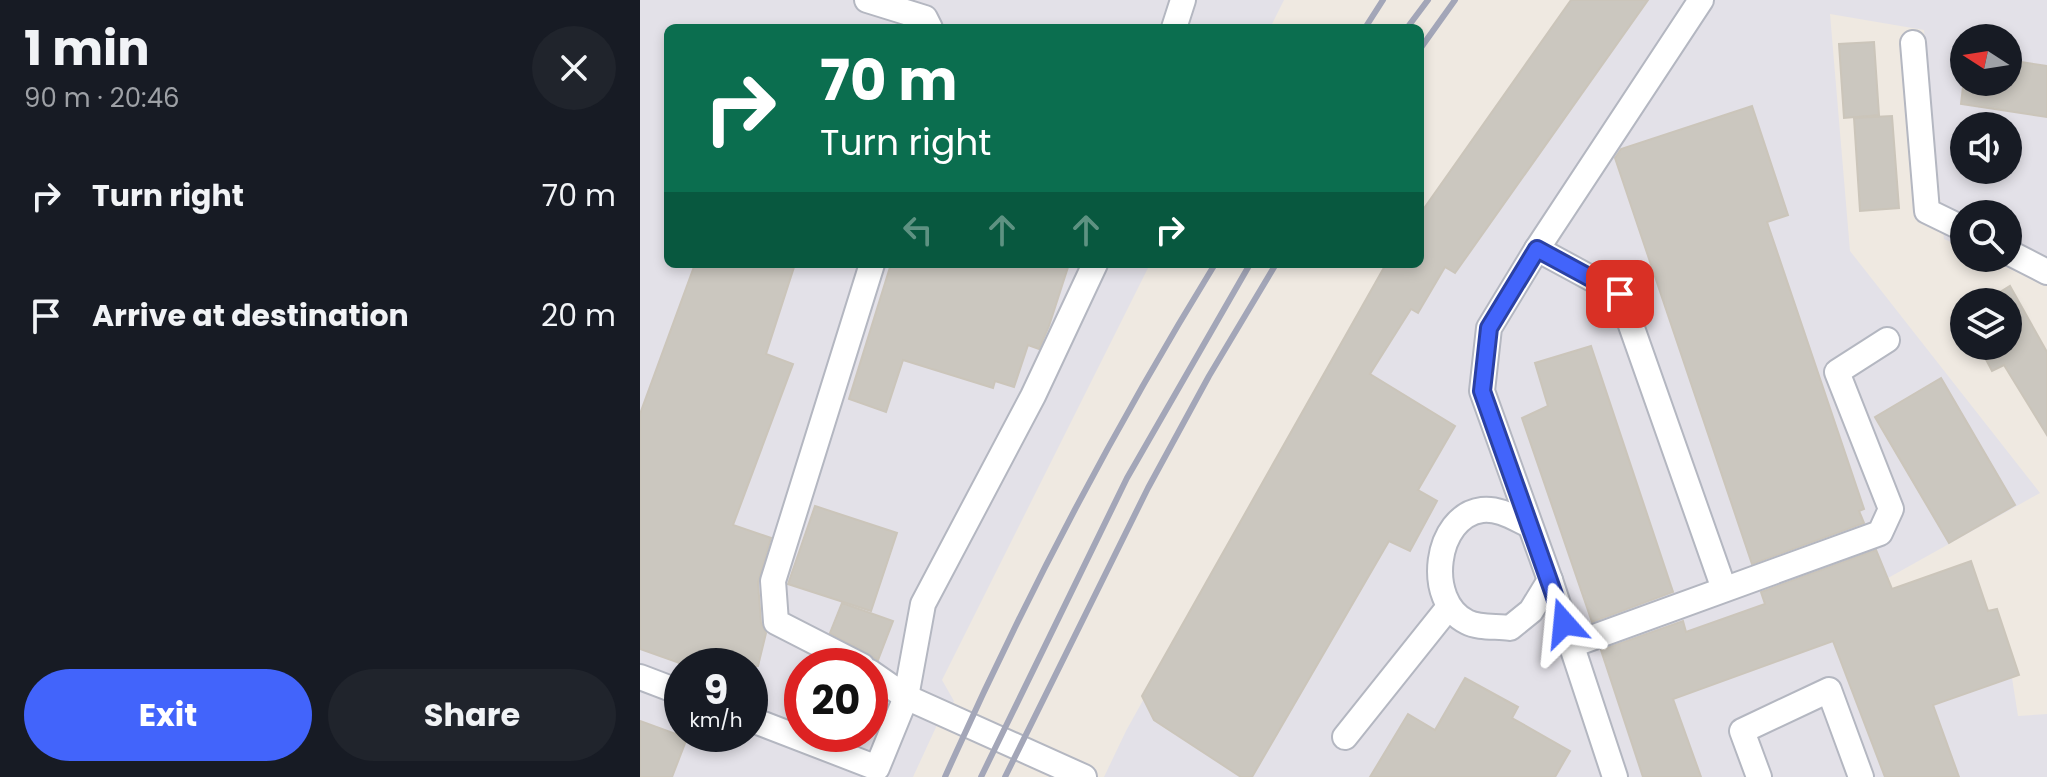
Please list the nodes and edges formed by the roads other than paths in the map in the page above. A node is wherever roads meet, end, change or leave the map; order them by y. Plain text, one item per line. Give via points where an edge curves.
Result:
1 (867, 0) edge
2 (1183, 0) edge
3 (1701, 0) edge
4 (928, 24) edge
5 (1175, 24) edge
6 (1913, 43) dead end
7 (1950, 222) edge
8 (1537, 249) junction
9 (2022, 259) edge
10 (871, 268) edge
11 (1093, 268) edge
12 (2047, 272) edge
13 (1887, 340) dead end
14 (1529, 525) junction
15 (1550, 580) junction
16 (1724, 589) junction
17 (1448, 608) junction
18 (1572, 645) junction
19 (827, 648) edge
20 (640, 677) edge
21 (888, 684) edge
22 (664, 686) edge
23 (906, 697) junction
24 (768, 727) edge
25 (1345, 737) dead end
26 (876, 772) edge
27 (1084, 777) edge
28 (1615, 777) edge
29 (1759, 777) edge
30 (1861, 777) edge

1 - 4 lane via 925,18
2 - 5 lane
3 - 8 lane
6 - 7 lane via 1927,211
8 - 14 lane via 1489,328 1482,391
8 - 16 lane via 1620,294
9 - 12 lane
10 - 19 lane via 773,581 776,622
11 - 23 lane via 1033,396 923,604
13 - 16 lane via 1837,372 1891,509 1880,533
14 - 15 lane
14 - 17 lane via 1500,511 1481,510 1461,518 1440,555 1439,579
15 - 17 lane via 1531,611 1510,628 1468,623
15 - 18 lane
16 - 18 lane
17 - 25 lane
18 - 28 lane
20 - 22 lane
21 - 23 lane
23 - 26 lane
23 - 27 lane
24 - 26 lane
29 - 30 lane via 1742,731 1829,690

